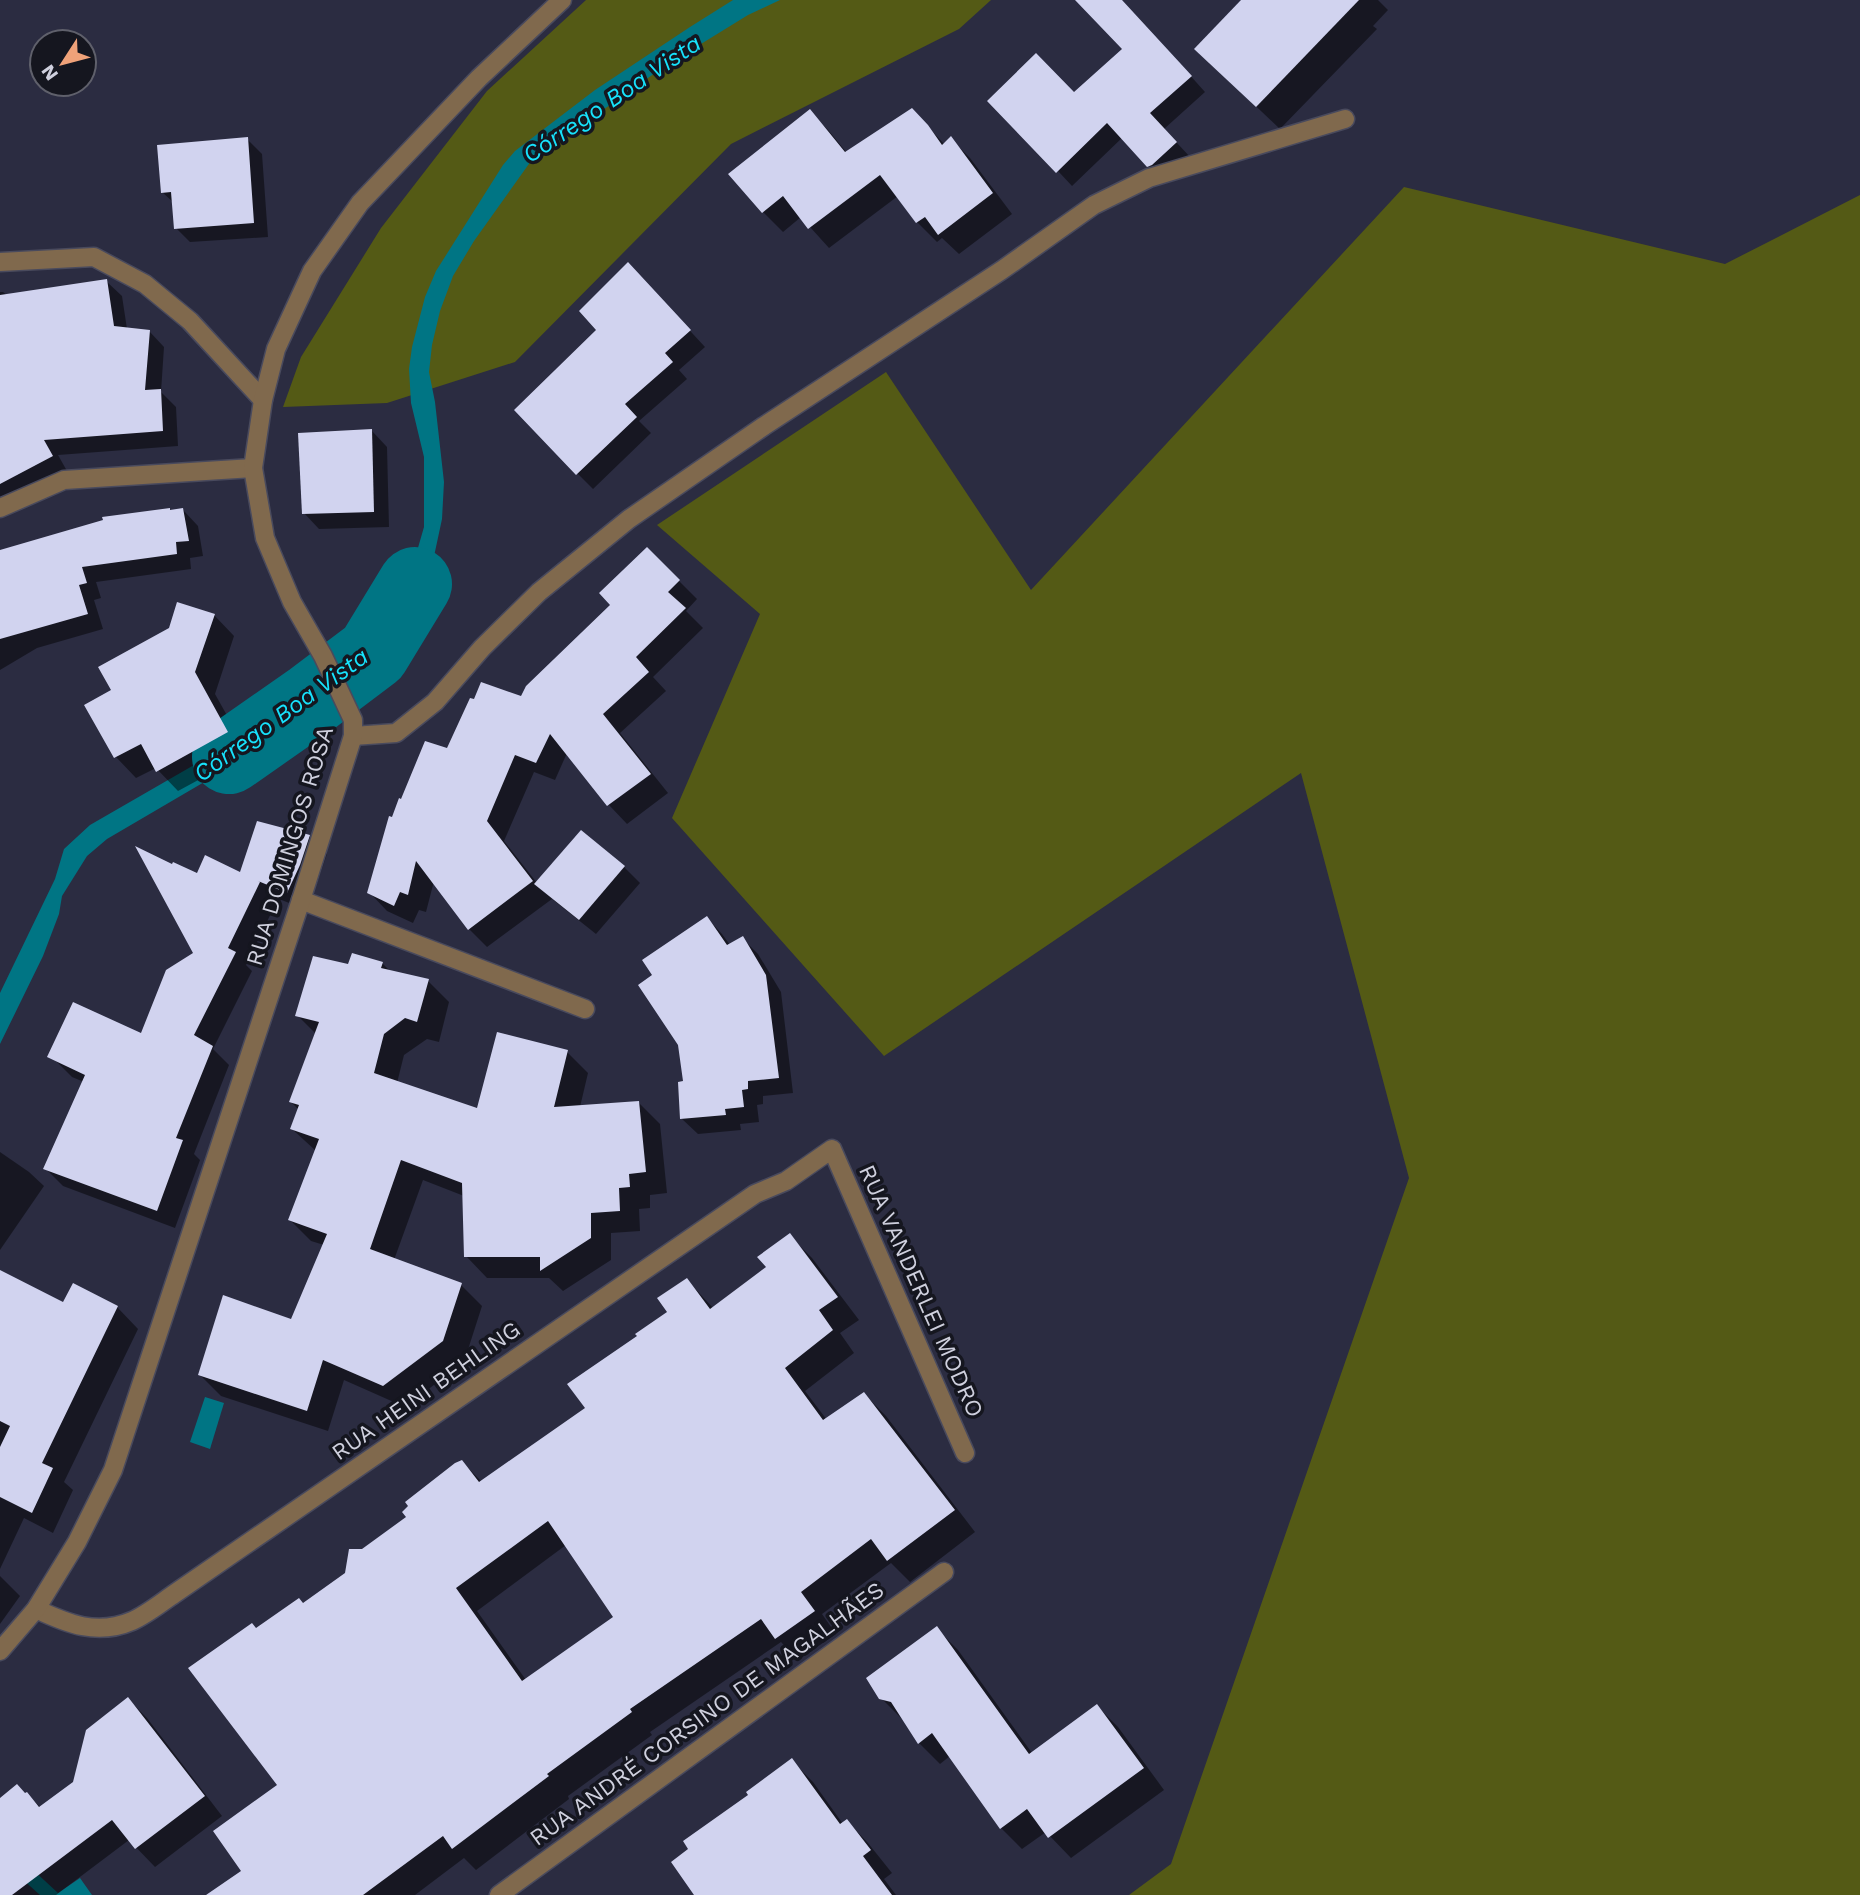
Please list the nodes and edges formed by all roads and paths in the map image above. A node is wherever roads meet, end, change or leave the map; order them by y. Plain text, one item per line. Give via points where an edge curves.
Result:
1 (562, 0) edge
2 (1345, 119) dead end
3 (0, 262) edge
4 (263, 400) junction
5 (253, 468) junction
6 (0, 508) edge
7 (353, 728) junction
8 (301, 900) junction
9 (585, 1009) dead end
10 (832, 1149) joint
11 (965, 1453) dead end
12 (944, 1572) dead end
13 (36, 1609) junction
14 (0, 1651) edge
15 (499, 1895) edge

1 - 4 street, RUA DOMINGOS ROSA via 479,78 360,203 312,271 276,349
2 - 7 street via 1149,178 1094,205 629,519 539,592 435,702 396,733
3 - 4 street via 94,257 145,284 190,321
4 - 5 street, RUA DOMINGOS ROSA
5 - 6 street via 64,480
5 - 7 street, RUA DOMINGOS ROSA via 265,538
7 - 8 street, RUA DOMINGOS ROSA
8 - 9 street
8 - 13 street, RUA DOMINGOS ROSA via 113,1470
10 - 11 street, RUA VANDERLEI MODRO
10 - 13 street, RUA HEINI BEHLING via 786,1181 755,1194 132,1621 99,1629 67,1623
12 - 15 street, RUA ANDRÉ CORSINO DE MAGALHÃES
13 - 14 street, RUA DOMINGOS ROSA

